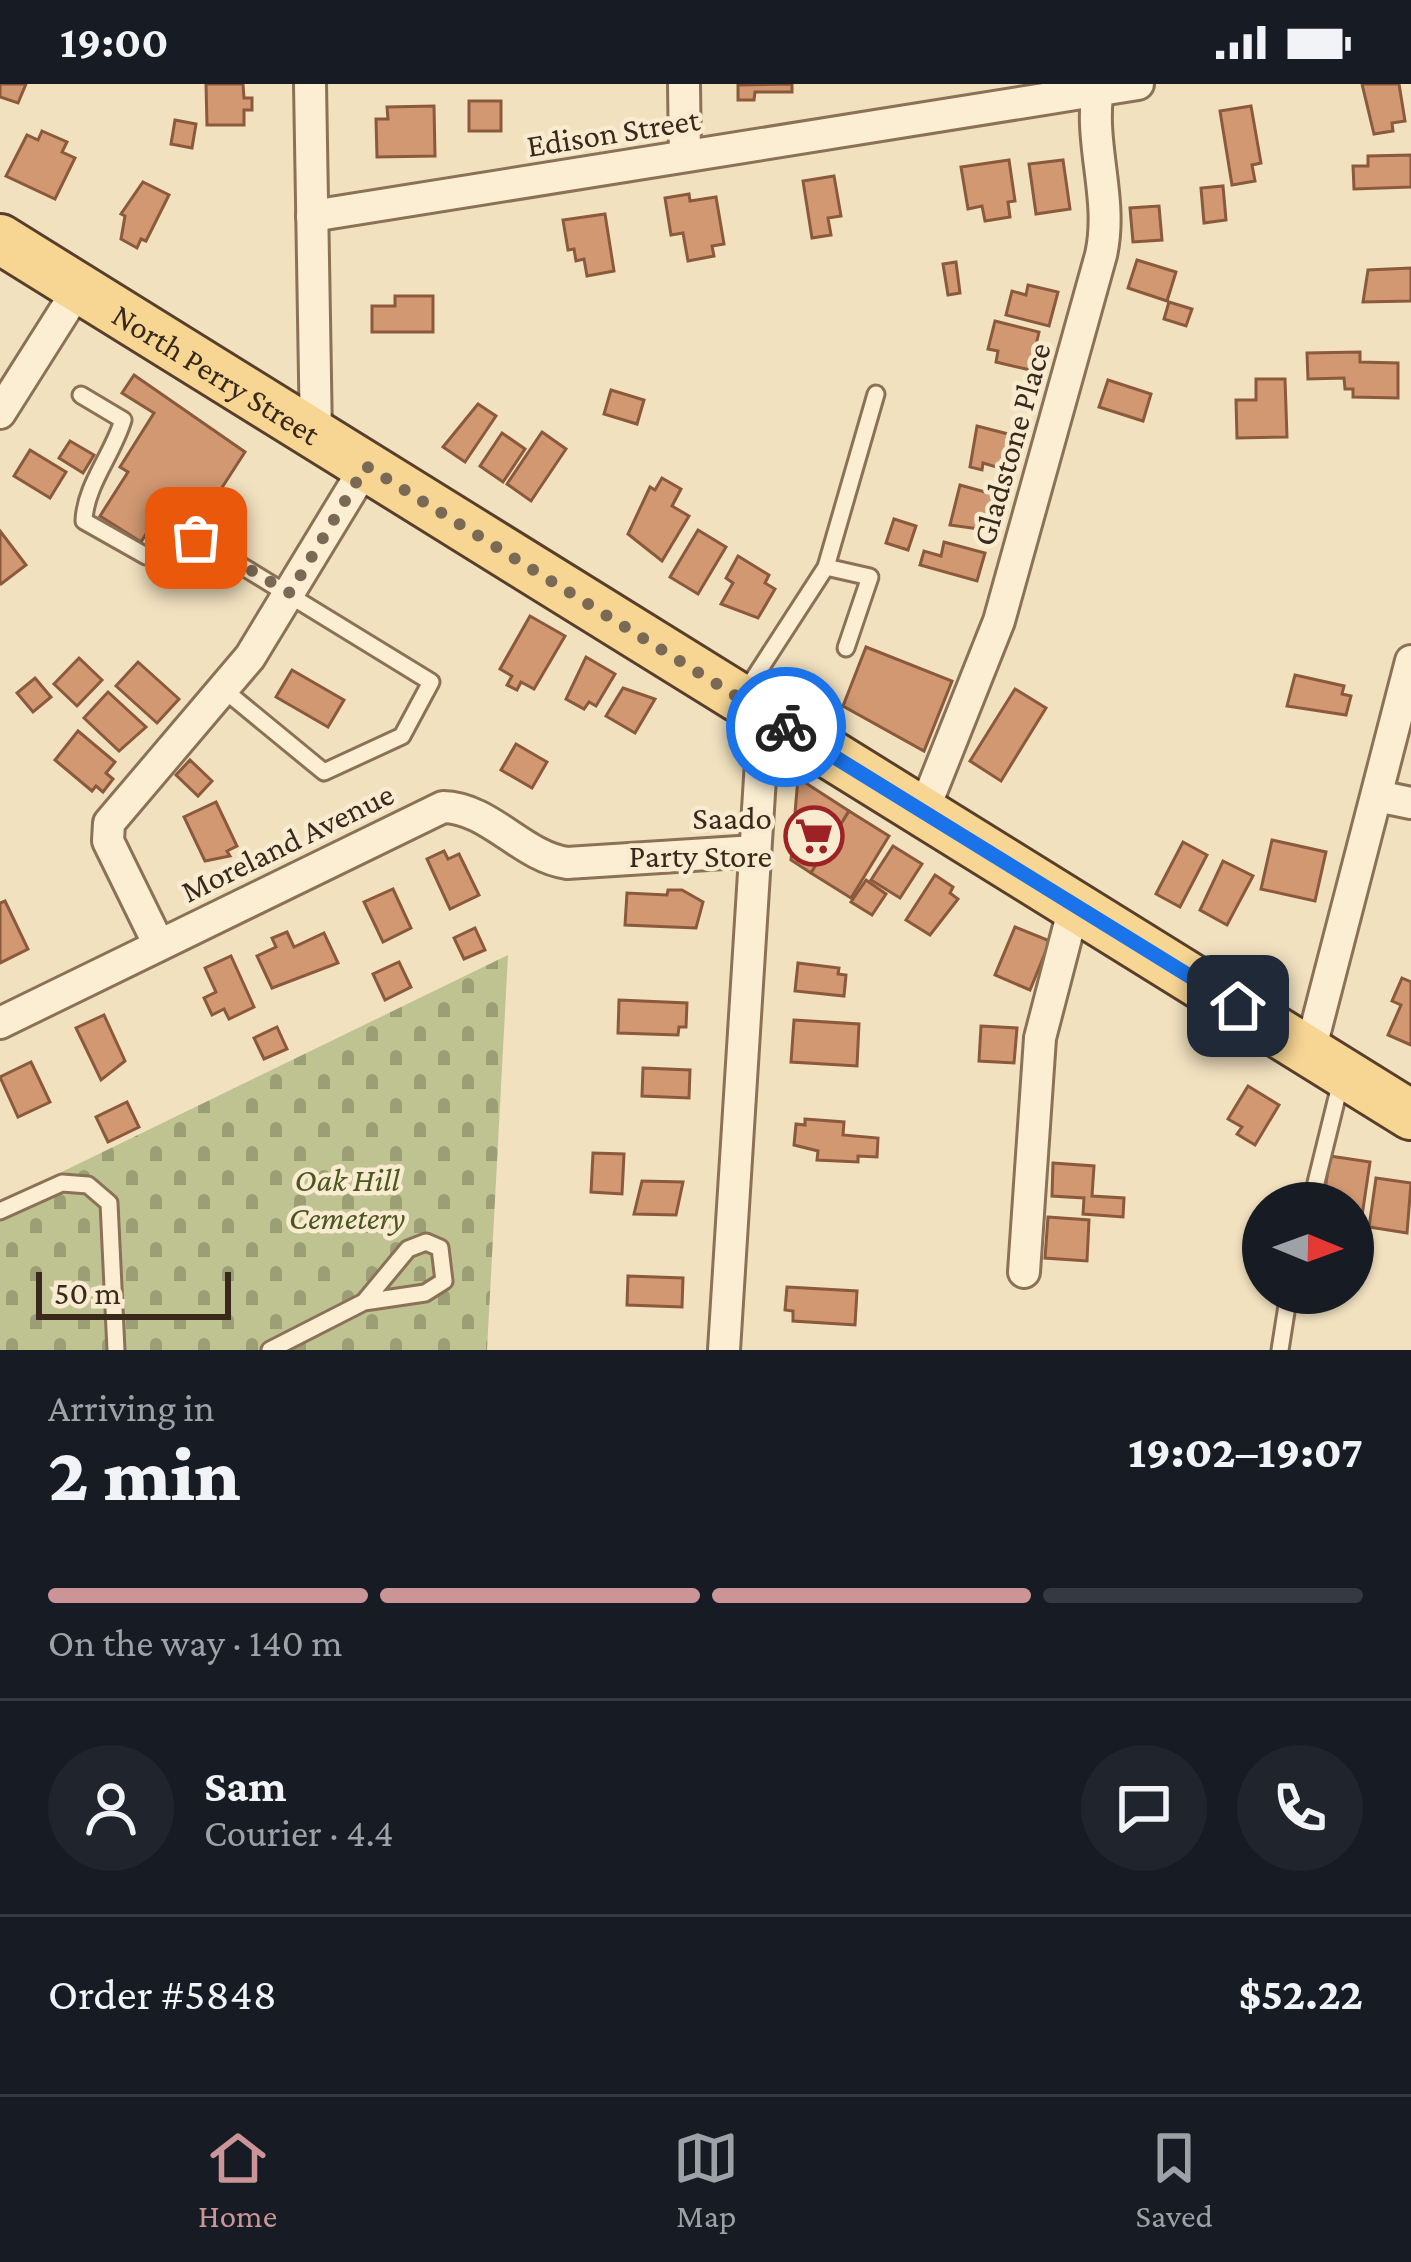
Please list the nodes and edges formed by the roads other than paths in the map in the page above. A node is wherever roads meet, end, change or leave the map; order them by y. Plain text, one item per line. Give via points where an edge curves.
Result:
1 (310, 84) edge
2 (684, 84) edge
3 (1138, 84) edge
4 (1099, 87) edge
5 (685, 156) junction
6 (313, 216) junction
7 (0, 239) edge
8 (79, 287) junction
9 (81, 394) dead end
10 (876, 394) dead end
11 (0, 413) edge
12 (316, 435) junction
13 (366, 466) junction
14 (826, 568) junction
15 (290, 593) junction
16 (846, 648) dead end
17 (1411, 661) edge
18 (223, 689) junction
19 (752, 707) junction
20 (1377, 796) junction
21 (1411, 802) edge
22 (922, 812) junction
23 (755, 851) junction
24 (1075, 907) junction
25 (159, 945) junction
26 (0, 1023) edge
27 (1327, 1062) junction
28 (1411, 1114) edge
29 (1313, 1182) edge
30 (0, 1210) edge
31 (1024, 1271) dead end
32 (364, 1302) junction
33 (1286, 1314) edge
34 (116, 1350) edge
35 (270, 1350) edge
36 (724, 1350) edge
37 (1280, 1350) edge

1 - 6 street
2 - 5 street
3 - 4 street, Edison Street
4 - 5 street, Edison Street
4 - 22 street, Gladstone Place via 1092,116 1105,203 1101,255 998,621
5 - 6 street, Edison Street
6 - 12 street
7 - 8 main road, North Perry Street
8 - 11 street
8 - 12 main road, North Perry Street
9 - 15 lane via 123,420 84,521 168,560 196,538
10 - 14 lane
12 - 13 main road, North Perry Street
13 - 15 street
13 - 19 main road, North Perry Street
14 - 16 lane via 870,577
14 - 19 lane
15 - 18 street
15 - 18 lane via 431,682 402,736 324,772
17 - 20 street
18 - 25 street via 109,824 108,841
19 - 22 main road, North Perry Street
19 - 23 street
20 - 21 street
20 - 27 street
22 - 24 main road, North Perry Street
23 - 25 street, Moreland Avenue via 567,863 471,813 443,808
23 - 36 street
24 - 27 main road, North Perry Street
24 - 31 street via 1040,1038
25 - 26 street, Moreland Avenue
27 - 28 main road, North Perry Street
27 - 29 lane
30 - 34 lane via 62,1184 88,1184 109,1204
32 - 32 lane via 425,1294 444,1281 440,1249 426,1242 409,1249
32 - 35 lane
33 - 37 lane

